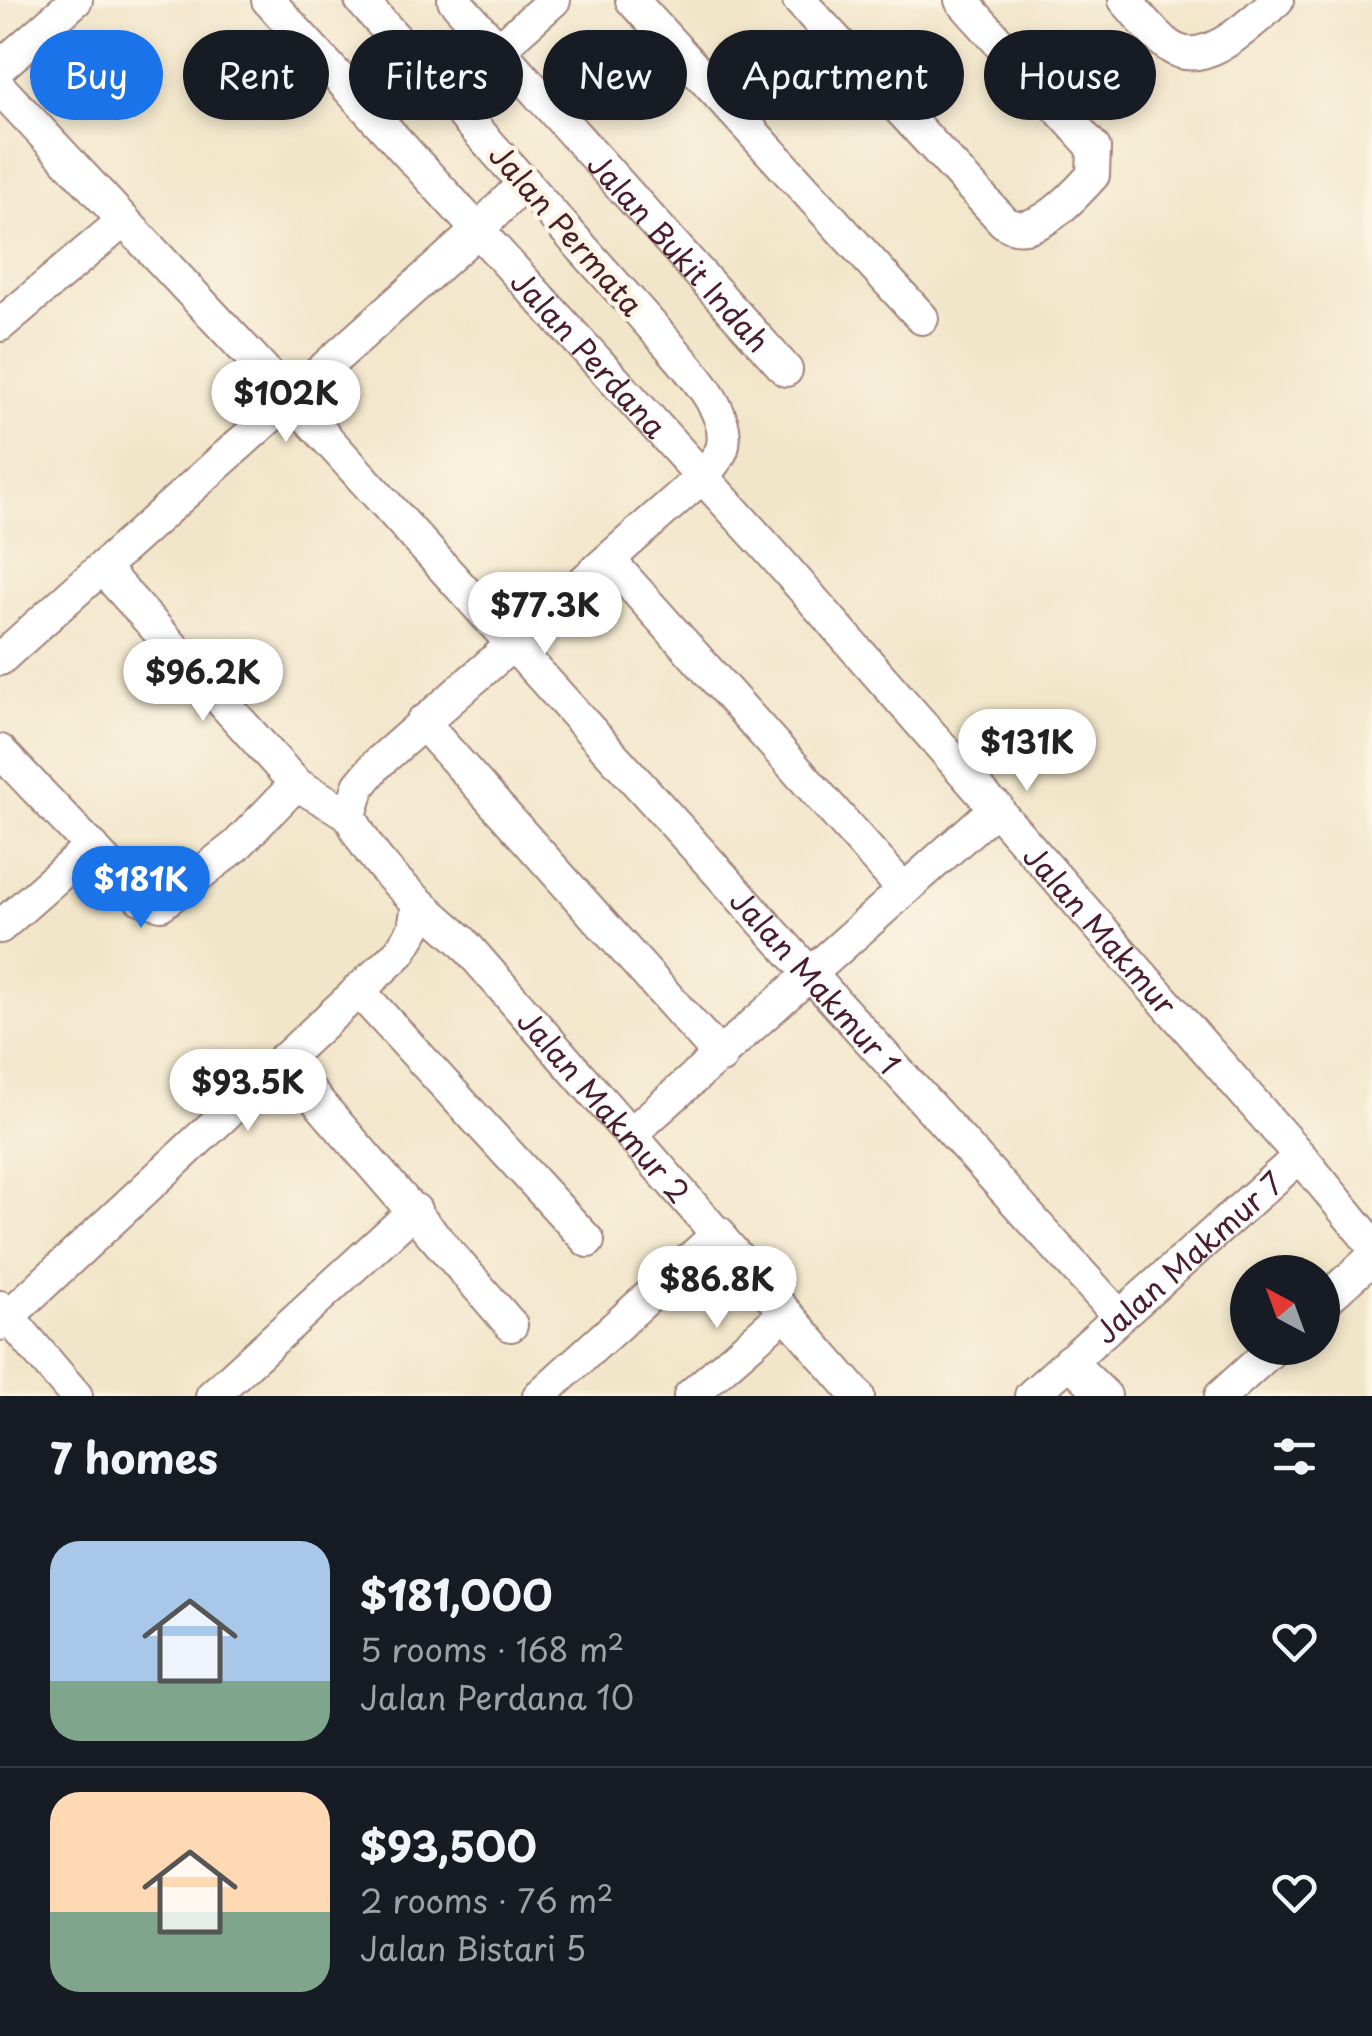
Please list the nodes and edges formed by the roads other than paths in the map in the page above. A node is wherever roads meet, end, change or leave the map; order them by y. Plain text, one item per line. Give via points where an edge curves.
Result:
1 (76, 0) edge
2 (268, 0) edge
3 (361, 0) edge
4 (454, 0) edge
5 (554, 0) edge
6 (632, 0) edge
7 (799, 0) edge
8 (962, 0) edge
9 (1277, 0) edge
10 (1128, 1) edge
11 (388, 30) edge
12 (480, 30) edge
13 (520, 30) edge
14 (0, 67) edge
15 (523, 78) edge
16 (0, 88) edge
17 (470, 120) edge
18 (525, 182) junction
19 (122, 222) junction
20 (476, 232) junction
21 (922, 318) dead end
22 (0, 326) edge
23 (786, 370) dead end
24 (290, 399) junction
25 (703, 476) junction
26 (609, 560) junction
27 (103, 569) junction
28 (513, 644) junction
29 (0, 660) edge
30 (422, 722) junction
31 (0, 751) edge
32 (296, 784) junction
33 (997, 807) junction
34 (350, 815) junction
35 (92, 846) junction
36 (904, 890) junction
37 (418, 906) junction
38 (0, 927) edge
39 (813, 972) junction
40 (358, 990) junction
41 (720, 1057) junction
42 (282, 1060) junction
43 (632, 1133) junction
44 (1300, 1156) junction
45 (415, 1210) junction
46 (719, 1233) junction
47 (588, 1240) dead end
48 (1372, 1244) edge
49 (1372, 1258) edge
50 (1340, 1287) edge
51 (785, 1313) junction
52 (2, 1315) edge
53 (1119, 1316) junction
54 (511, 1325) dead end
55 (1069, 1362) junction
56 (1255, 1365) edge
57 (846, 1392) edge
58 (76, 1396) edge
59 (212, 1396) edge
60 (540, 1396) edge
61 (690, 1396) edge
62 (1031, 1396) edge
63 (1105, 1396) edge
64 (1221, 1396) edge

1 - 14 street
2 - 20 street, Jalan Perdana
3 - 11 street, Jalan Permata
4 - 12 street, Jalan Bukit Indah
5 - 13 street
6 - 21 street
7 - 8 street via 1004,222 1020,229 1040,222 1084,184 1096,162 1084,134
9 - 10 street via 1215,48 1189,55 1170,47
15 - 23 street, Jalan Bukit Indah
16 - 19 street, Jalan Makmur 1
17 - 18 street, Jalan Permata
18 - 20 street
18 - 25 street, Jalan Permata via 710,398 722,449
19 - 22 street
19 - 24 street, Jalan Makmur 1
20 - 24 street
20 - 25 street, Jalan Perdana
24 - 27 street
24 - 28 street, Jalan Makmur 1
25 - 26 street
25 - 33 street, Jalan Makmur
26 - 28 street
26 - 36 street
27 - 29 street
27 - 32 street
28 - 30 street
28 - 39 street, Jalan Makmur 1
30 - 34 street via 359,786
30 - 41 street
31 - 35 street
32 - 34 street
32 - 35 street via 236,846 161,904 140,898
33 - 36 street
33 - 44 street, Jalan Makmur
34 - 37 street, Jalan Makmur 2
35 - 38 street
36 - 39 street
37 - 40 street via 400,952
37 - 43 street, Jalan Makmur 2 via 462,941
39 - 41 street
39 - 53 street, Jalan Makmur 1
40 - 42 street
40 - 47 street
41 - 43 street
42 - 45 street
42 - 52 street
43 - 46 street, Jalan Makmur 2
44 - 48 street, Jalan Makmur
44 - 53 street, Jalan Makmur 7
45 - 54 street
45 - 59 street
46 - 51 street, Jalan Makmur 2
46 - 60 street
49 - 50 street
51 - 57 street, Jalan Makmur 2
51 - 61 street
52 - 58 street
53 - 55 street, Jalan Makmur 7
55 - 62 street, Jalan Makmur 7
55 - 63 street
56 - 64 street

